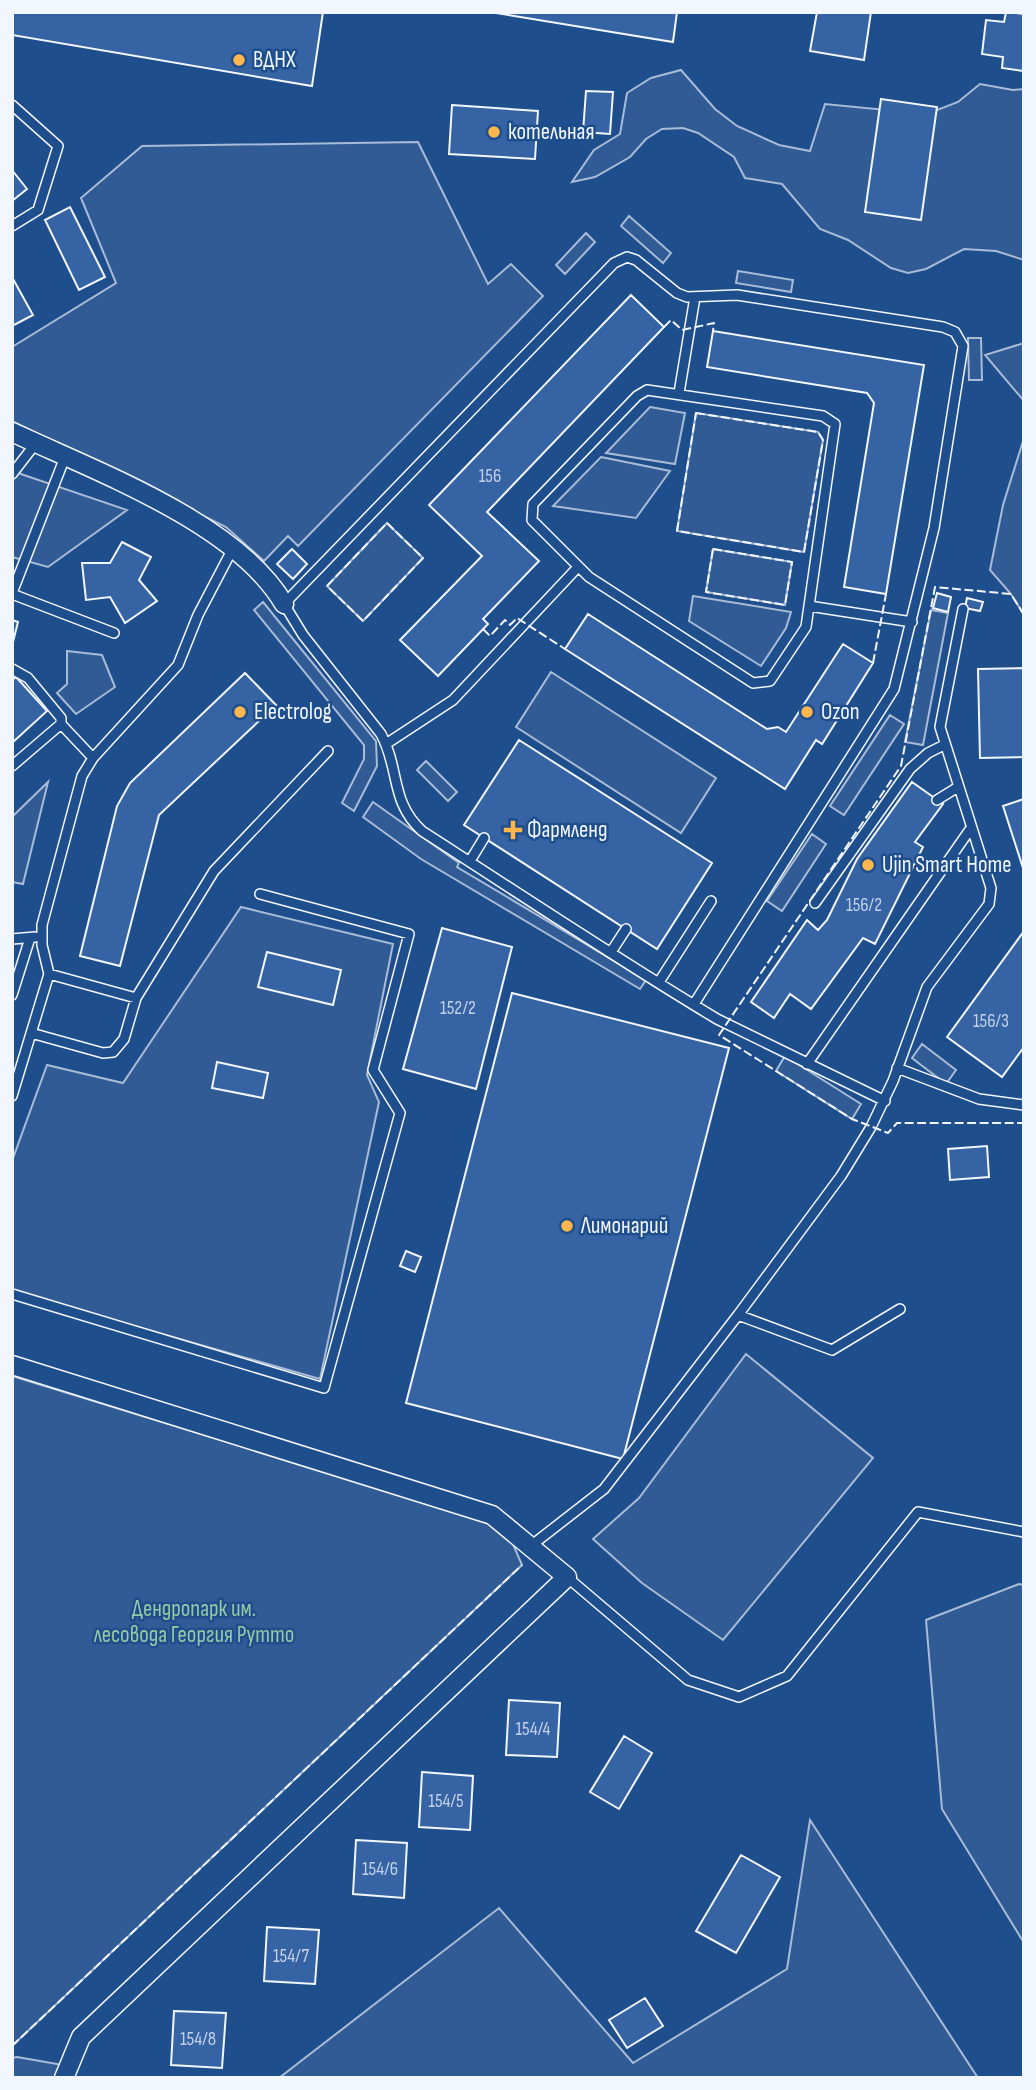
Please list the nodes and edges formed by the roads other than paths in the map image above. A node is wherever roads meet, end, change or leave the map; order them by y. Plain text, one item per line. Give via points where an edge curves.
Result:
1 (12, 105) edge
2 (12, 226) edge
3 (695, 297) junction
4 (679, 393) junction
5 (12, 432) edge
6 (36, 443) junction
7 (65, 457) junction
8 (12, 474) edge
9 (232, 550) junction
10 (578, 567) junction
11 (12, 594) edge
12 (284, 604) junction
13 (809, 606) junction
14 (962, 609) dead end
15 (912, 622) junction
16 (114, 634) dead end
17 (12, 668) edge
18 (61, 724) junction
19 (386, 744) junction
20 (944, 745) junction
21 (328, 751) dead end
22 (93, 758) junction
23 (12, 766) edge
24 (958, 787) junction
25 (937, 800) dead end
26 (971, 828) junction
27 (484, 838) dead end
28 (470, 861) junction
29 (260, 894) dead end
30 (711, 901) dead end
31 (814, 903) dead end
32 (626, 929) dead end
33 (41, 937) junction
34 (30, 938) junction
35 (12, 939) edge
36 (611, 952) junction
37 (49, 974) junction
38 (659, 982) junction
39 (12, 995) edge
40 (136, 998) junction
41 (694, 1004) junction
42 (31, 1033) junction
43 (807, 1064) junction
44 (897, 1068) junction
45 (12, 1096) edge
46 (885, 1101) junction
47 (1024, 1105) edge
48 (12, 1294) edge
49 (900, 1309) dead end
50 (738, 1315) junction
51 (12, 1365) edge
52 (1024, 1532) edge
53 (532, 1545) junction
54 (567, 1577) junction
55 (64, 2078) edge

1 - 2 lane via 58,146 38,210
3 - 4 lane
3 - 12 lane via 677,293 636,260 618,259
3 - 15 lane via 737,295 943,327 961,340 964,353 936,519
4 - 10 lane via 652,389 642,393 533,505 535,525
4 - 13 lane via 823,416 835,424
5 - 6 street
6 - 7 street
6 - 8 lane
7 - 9 street via 185,516
7 - 11 lane
9 - 12 street via 267,580
9 - 22 lane via 178,665
10 - 13 lane via 758,684 770,681 781,667 806,627
10 - 19 lane via 453,700
11 - 16 lane
12 - 19 lane
13 - 15 lane
14 - 20 lane via 940,714
15 - 41 lane via 900,674 887,704
17 - 18 lane via 60,712
18 - 22 lane
18 - 23 lane
19 - 28 lane via 406,814 422,831
20 - 24 lane
20 - 31 lane via 910,769
21 - 40 lane via 214,871
22 - 33 lane via 78,787
24 - 25 lane
24 - 26 lane
26 - 43 lane
26 - 44 lane via 991,888 989,904 927,988
27 - 28 lane
28 - 36 lane
29 - 48 lane via 410,934 373,1070 400,1113 324,1388
30 - 38 lane
32 - 36 lane
33 - 34 lane
33 - 37 lane
34 - 35 lane
34 - 39 lane
36 - 38 lane
37 - 40 lane
37 - 42 lane
38 - 41 lane
40 - 42 lane via 124,1039 113,1052
41 - 43 lane
42 - 45 lane
43 - 46 lane
44 - 46 lane
44 - 47 lane via 979,1099
46 - 50 lane via 841,1175
49 - 50 lane via 832,1350
50 - 53 lane via 604,1489
51 - 53 street via 492,1515
52 - 54 lane via 918,1512 787,1676 740,1697 688,1680
53 - 54 street
54 - 55 street via 81,2037

